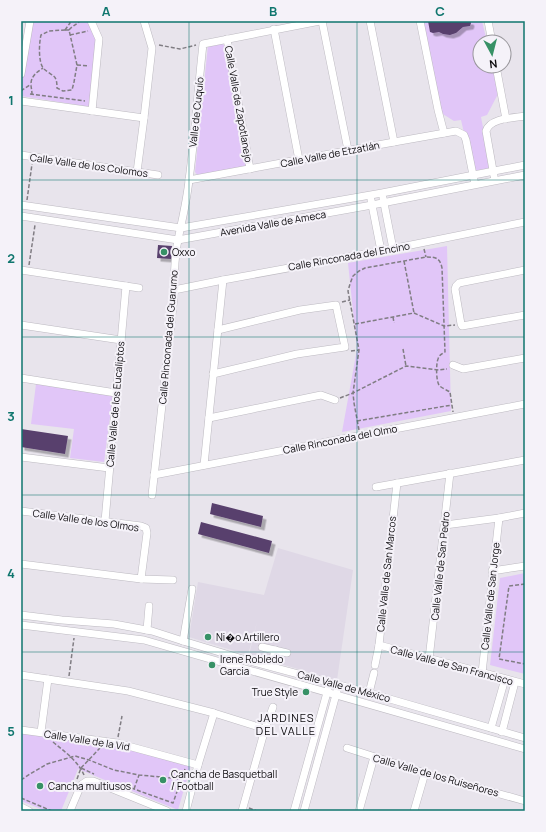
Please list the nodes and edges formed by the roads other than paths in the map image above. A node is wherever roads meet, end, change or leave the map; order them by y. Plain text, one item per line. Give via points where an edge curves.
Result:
1 (30, 21) edge
2 (91, 21) edge
3 (144, 21) edge
4 (321, 21) edge
5 (370, 21) edge
6 (420, 21) edge
7 (488, 21) edge
8 (274, 30) junction
9 (490, 34) edge
10 (228, 39) junction
11 (21, 74) edge
12 (498, 74) edge
13 (21, 101) edge
14 (92, 111) junction
15 (525, 116) edge
16 (144, 118) junction
17 (506, 119) junction
18 (444, 133) junction
19 (394, 142) junction
20 (348, 150) junction
21 (21, 155) edge
22 (299, 160) junction
23 (525, 165) edge
24 (250, 169) junction
25 (494, 171) junction
26 (137, 172) junction
27 (158, 175) dead end
28 (473, 175) junction
29 (525, 175) edge
30 (189, 180) junction
31 (495, 181) junction
32 (476, 185) junction
33 (382, 193) junction
34 (369, 195) junction
35 (384, 202) junction
36 (24, 205) edge
37 (372, 205) junction
38 (21, 216) edge
39 (525, 222) edge
40 (181, 228) junction
41 (178, 240) junction
42 (393, 249) junction
43 (381, 251) junction
44 (25, 270) edge
45 (525, 270) edge
46 (223, 280) junction
47 (126, 286) junction
48 (139, 288) dead end
49 (174, 290) junction
50 (525, 316) edge
51 (21, 325) edge
52 (218, 330) junction
53 (121, 340) junction
54 (525, 358) edge
55 (453, 365) road end
56 (213, 374) junction
57 (21, 378) edge
58 (116, 393) junction
59 (335, 400) road end
60 (525, 404) edge
61 (209, 418) junction
62 (21, 457) edge
63 (525, 460) edge
64 (204, 465) junction
65 (109, 468) junction
66 (450, 473) junction
67 (154, 475) junction
68 (396, 483) junction
69 (376, 487) dead end
70 (152, 495) dead end
71 (21, 511) edge
72 (525, 514) edge
73 (499, 518) junction
74 (105, 521) junction
75 (445, 525) junction
76 (21, 564) edge
77 (525, 566) edge
78 (492, 571) junction
79 (141, 579) junction
80 (173, 580) dead end
81 (192, 589) dead end
82 (149, 606) dead end
83 (21, 615) edge
84 (62, 620) junction
85 (21, 625) edge
86 (60, 630) junction
87 (147, 630) junction
88 (183, 641) junction
89 (379, 645) junction
90 (262, 647) dead end
91 (274, 650) junction
92 (287, 653) dead end
93 (429, 658) junction
94 (375, 665) dead end
95 (271, 666) junction
96 (374, 673) dead end
97 (482, 673) junction
98 (21, 675) edge
99 (48, 679) junction
100 (505, 679) junction
101 (515, 682) junction
102 (330, 683) junction
103 (525, 684) edge
104 (338, 685) junction
105 (326, 693) junction
106 (369, 693) junction
107 (336, 695) junction
108 (273, 707) dead end
109 (214, 714) junction
110 (491, 728) junction
111 (266, 729) junction
112 (21, 730) edge
113 (41, 732) junction
114 (502, 732) junction
115 (511, 734) junction
116 (525, 738) edge
117 (508, 744) junction
118 (347, 748) dead end
119 (525, 749) edge
120 (374, 757) junction
121 (198, 765) junction
122 (425, 773) junction
123 (525, 801) edge
124 (21, 807) edge
125 (29, 811) edge
126 (70, 811) edge
127 (167, 811) edge
128 (186, 811) edge
129 (242, 811) edge
130 (294, 811) edge
131 (304, 811) edge
132 (359, 811) edge
133 (414, 811) edge

1 - 11 street
2 - 14 street via 99,39
3 - 16 street via 152,48
4 - 8 street
4 - 20 street
5 - 19 street
6 - 18 street
7 - 9 street
8 - 10 street
8 - 22 street
10 - 24 street, Calle Valle de Zapotlanejo
10 - 30 street, Valle de Cuquío via 203,44
12 - 17 street
13 - 14 street
14 - 16 street
15 - 17 street
16 - 26 street
17 - 25 street via 496,121 488,126 486,131
18 - 19 street, Calle Valle de Etzatlán
18 - 28 street, Calle Valle de Etzatlán via 456,131 464,135
19 - 20 street, Calle Valle de Etzatlán
20 - 22 street, Calle Valle de Etzatlán
21 - 26 street, Calle Valle de los Colomos
22 - 24 street, Calle Valle de Etzatlán
23 - 25 street, Avenida Valle de Ameca
24 - 30 street, Calle Valle de Etzatlán
25 - 28 street, Avenida Valle de Ameca
25 - 31 street
26 - 27 street, Calle Valle de los Colomos
28 - 32 street
28 - 33 street, Avenida Valle de Ameca
29 - 31 street, Avenida Valle de Ameca
30 - 40 street, Calle Rinconada del Guarumo
31 - 32 street, Avenida Valle de Ameca
32 - 35 street, Avenida Valle de Ameca
33 - 34 street, Avenida Valle de Ameca
33 - 35 street
34 - 37 street
34 - 40 street, Avenida Valle de Ameca
35 - 37 street, Avenida Valle de Ameca
35 - 42 street
36 - 40 street, Avenida Valle de Ameca
37 - 41 street, Avenida Valle de Ameca
37 - 43 street
38 - 41 street, Avenida Valle de Ameca
39 - 42 street, Calle Rinconada del Encino
40 - 41 street, Calle Rinconada del Guarumo
41 - 49 street, Calle Rinconada del Guarumo
42 - 43 street, Calle Rinconada del Encino
43 - 46 street, Calle Rinconada del Encino
44 - 47 street
45 - 50 street via 459,284 455,289 462,326
46 - 49 street, Calle Rinconada del Encino
46 - 52 street
47 - 48 street
47 - 53 street, Calle Valle de los Eucaliptos
49 - 67 street, Calle Rinconada del Guarumo
51 - 53 street
52 - 56 street
52 - 56 street via 300,310 336,305 345,347 297,354
53 - 58 street, Calle Valle de los Eucaliptos
54 - 55 street via 463,369
56 - 61 street
57 - 58 street
58 - 65 street, Calle Valle de los Eucaliptos
59 - 61 street via 321,395
60 - 64 street, Calle Rinconada del Olmo
61 - 64 street
62 - 65 street
63 - 66 street
64 - 67 street, Calle Rinconada del Olmo
65 - 74 street, Calle Valle de los Eucaliptos
66 - 68 street
66 - 75 street, Calle Valle de San Pedro
67 - 70 street, Calle Rinconada del Guarumo
68 - 69 street
68 - 89 street, Calle Valle de San Marcos
71 - 74 street, Calle Valle de los Olmos
72 - 73 street
73 - 75 street
73 - 78 street, Calle Valle de San Jorge
74 - 79 street, Calle Valle de los Olmos via 146,528
75 - 93 street, Calle Valle de San Pedro
76 - 79 street
77 - 78 street
78 - 97 street, Calle Valle de San Jorge
79 - 80 street
81 - 88 street
82 - 87 street
83 - 84 street, Calle Valle de México
84 - 86 street
84 - 87 street, Calle Valle de México via 114,624
85 - 86 street, Calle Valle de México
86 - 105 street, Calle Valle de México via 144,640
87 - 88 street, Calle Valle de México
88 - 95 street, Calle Valle de México
89 - 93 street, Calle Valle de San Francisco
89 - 94 street, Calle Valle de San Marcos
90 - 91 street
91 - 92 street
91 - 95 street
93 - 97 street, Calle Valle de San Francisco
95 - 102 street, Calle Valle de México
96 - 106 street
97 - 100 street, Calle Valle de San Francisco
98 - 99 street
99 - 109 street via 128,691
99 - 113 street
100 - 101 street, Calle Valle de San Francisco
100 - 110 street
101 - 103 street, Calle Valle de San Francisco
101 - 114 street
102 - 104 street, Calle Valle de México
102 - 105 street
104 - 106 street, Calle Valle de México
104 - 107 street
105 - 107 street, Calle Valle de México
105 - 130 street
106 - 110 street, Calle Valle de México
107 - 117 street, Calle Valle de México
107 - 131 street
108 - 111 street
109 - 111 street
109 - 121 street
110 - 114 street, Calle Valle de México
111 - 129 street
112 - 113 street, Calle Valle de la Vid
113 - 121 street, Calle Valle de la Vid via 117,743
114 - 115 street, Calle Valle de México
115 - 116 street, Calle Valle de México
115 - 117 street
117 - 119 street, Calle Valle de México
118 - 120 street, Calle Valle de los Ruiseñores
120 - 122 street, Calle Valle de los Ruiseñores
120 - 132 street
121 - 128 street
122 - 123 street, Calle Valle de los Ruiseñores
122 - 133 street
124 - 125 street
126 - 127 street via 81,785 86,781 93,781

